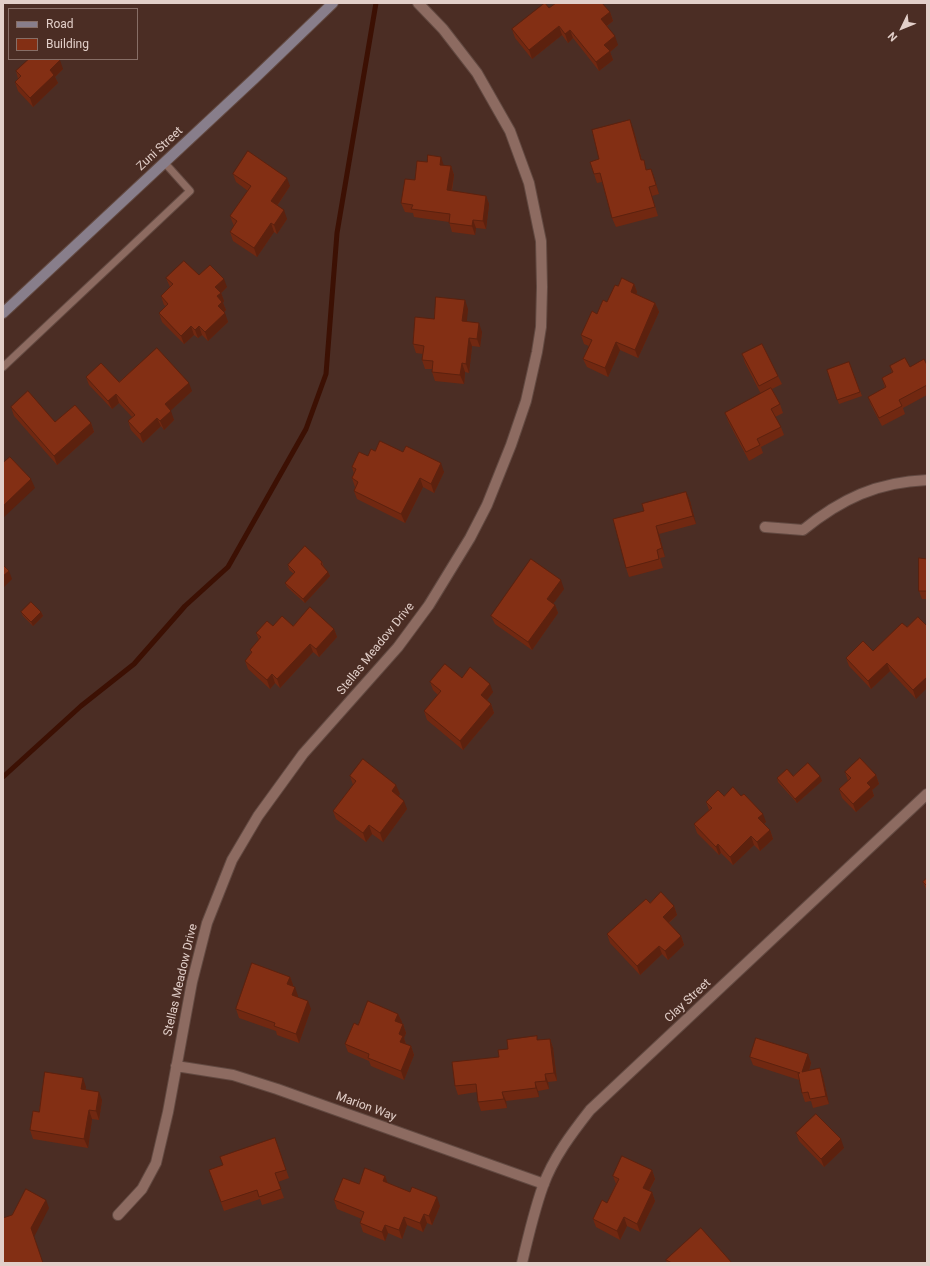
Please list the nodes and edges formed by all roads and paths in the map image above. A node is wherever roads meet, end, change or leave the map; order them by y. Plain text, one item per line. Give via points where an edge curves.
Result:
1 (333, 3) edge
2 (418, 3) edge
3 (164, 162) junction
4 (3, 313) edge
5 (3, 367) edge
6 (927, 480) edge
7 (765, 527) dead end
8 (927, 794) edge
9 (176, 1066) junction
10 (544, 1184) junction
11 (118, 1215) dead end
12 (522, 1263) edge

1 - 3 street, Zuni Street
2 - 9 street, Stellas Meadow Drive via 443,29 477,73 510,131 529,183 541,240 542,287 541,327 526,401 490,498 470,538 429,605 398,647 303,754 258,816 232,860 207,923 192,982
3 - 4 street, Zuni Street
3 - 5 lane via 190,191
6 - 7 street via 903,482 860,494 840,504 803,530
8 - 10 street, Clay Street via 590,1110 557,1158
9 - 10 street, Marion Way via 233,1075
9 - 11 street, Stellas Meadow Drive via 156,1162 142,1189
10 - 12 street, Clay Street

